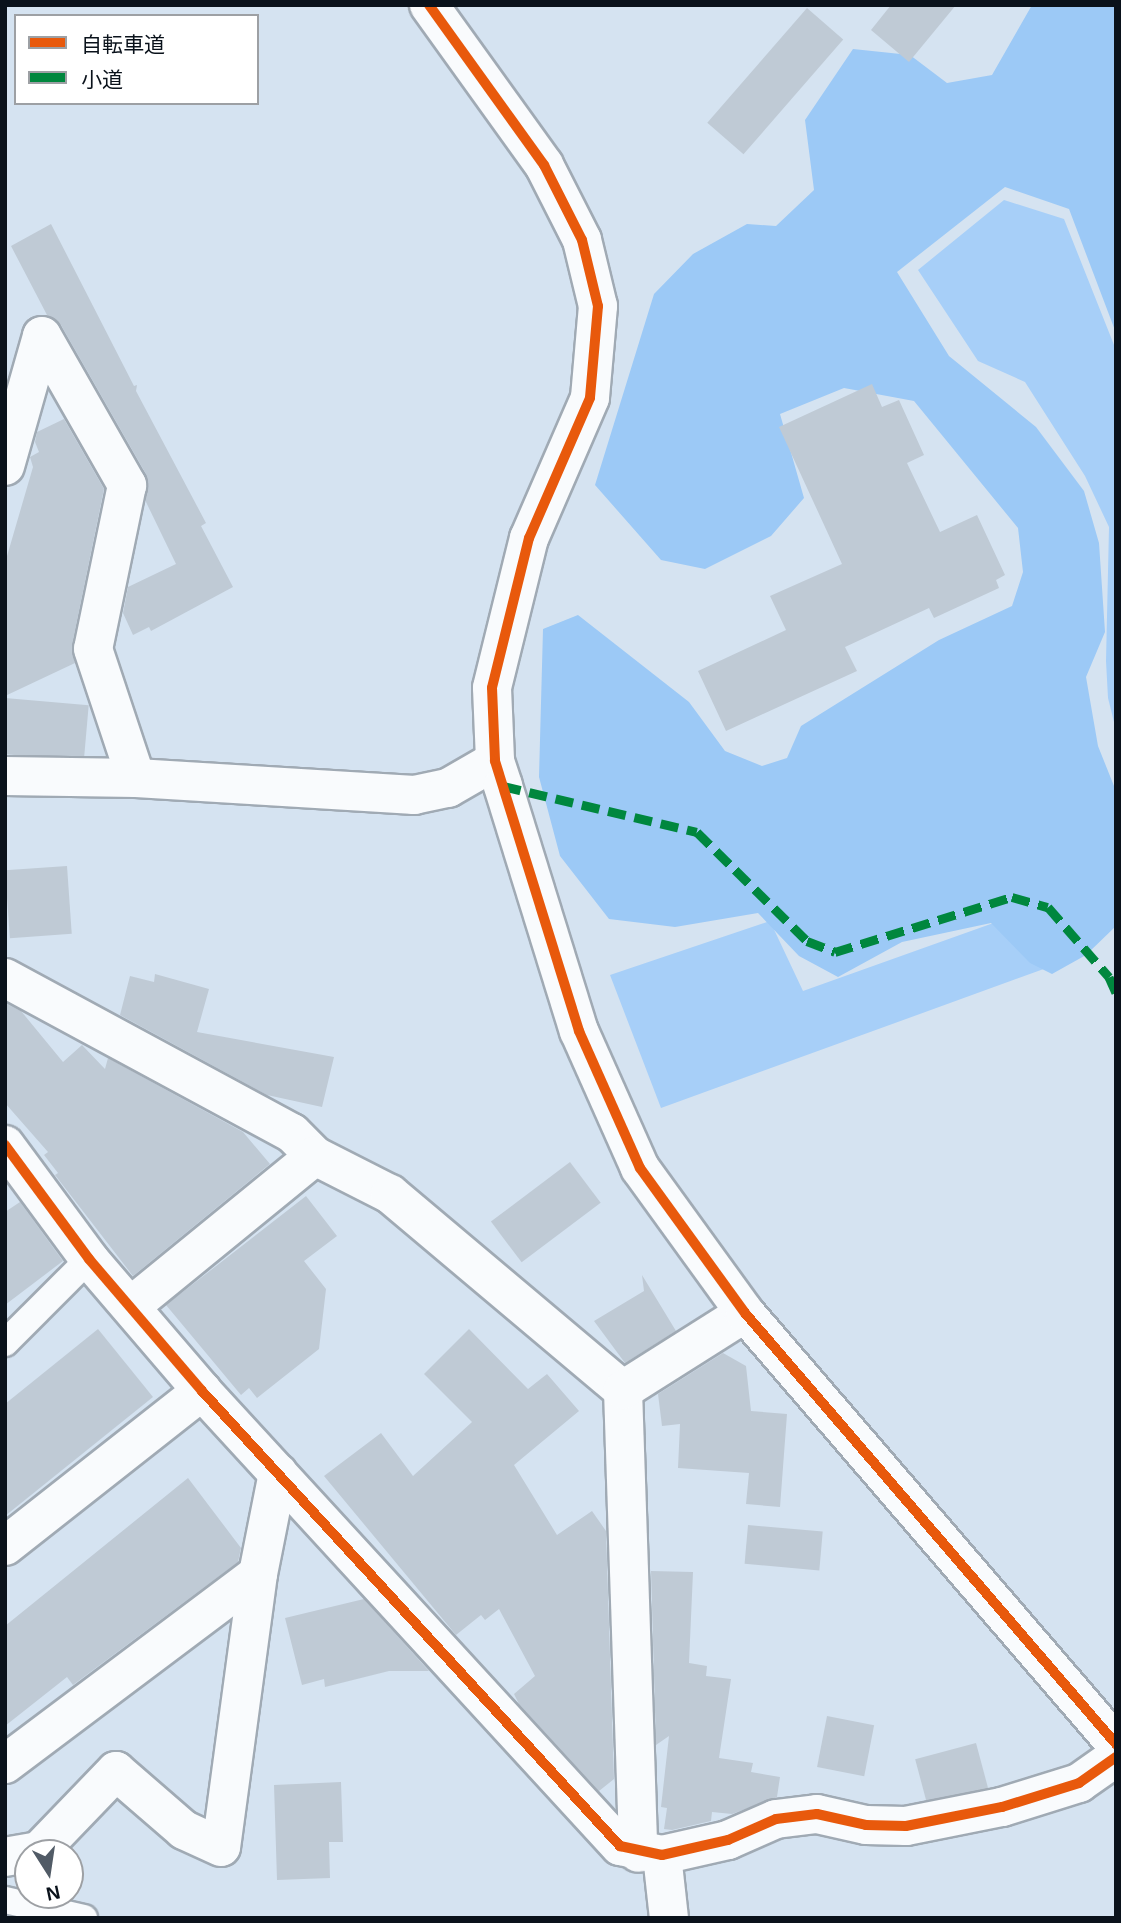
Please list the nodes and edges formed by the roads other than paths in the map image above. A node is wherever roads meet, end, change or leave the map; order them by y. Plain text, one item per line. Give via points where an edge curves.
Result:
1 (429, 5) edge
2 (5, 466) edge
3 (499, 773) junction
4 (5, 776) edge
5 (136, 778) junction
6 (5, 978) edge
7 (314, 1156) junction
8 (12, 1167) edge
9 (89, 1259) junction
10 (131, 1306) junction
11 (745, 1313) junction
12 (5, 1343) edge
13 (623, 1390) junction
14 (202, 1391) junction
15 (278, 1473) junction
16 (5, 1546) edge
17 (258, 1574) junction
18 (1116, 1744) edge
19 (1116, 1757) edge
20 (5, 1764) edge
21 (650, 1854) junction
22 (5, 1857) edge
23 (5, 1900) edge
24 (83, 1918) edge
25 (669, 1918) edge

1 - 3 street via 544,165 582,240 598,306 590,398 529,538 492,688
2 - 5 street via 42,336 127,485 93,649
3 - 5 street via 414,795
3 - 11 street via 579,1031 640,1168
4 - 5 street
6 - 7 street via 292,1133
7 - 10 street
7 - 13 street via 390,1194
8 - 9 street
9 - 10 street
9 - 12 lane
10 - 14 street
11 - 13 street
11 - 18 street
13 - 21 street
14 - 15 street
14 - 16 street
15 - 17 street
15 - 21 street via 620,1846
17 - 20 street
17 - 22 street via 220,1847 184,1829 116,1771 38,1851
19 - 21 street via 1079,1783 1002,1807 906,1826 866,1825 817,1814 776,1819 727,1840
21 - 25 street
23 - 24 lane

